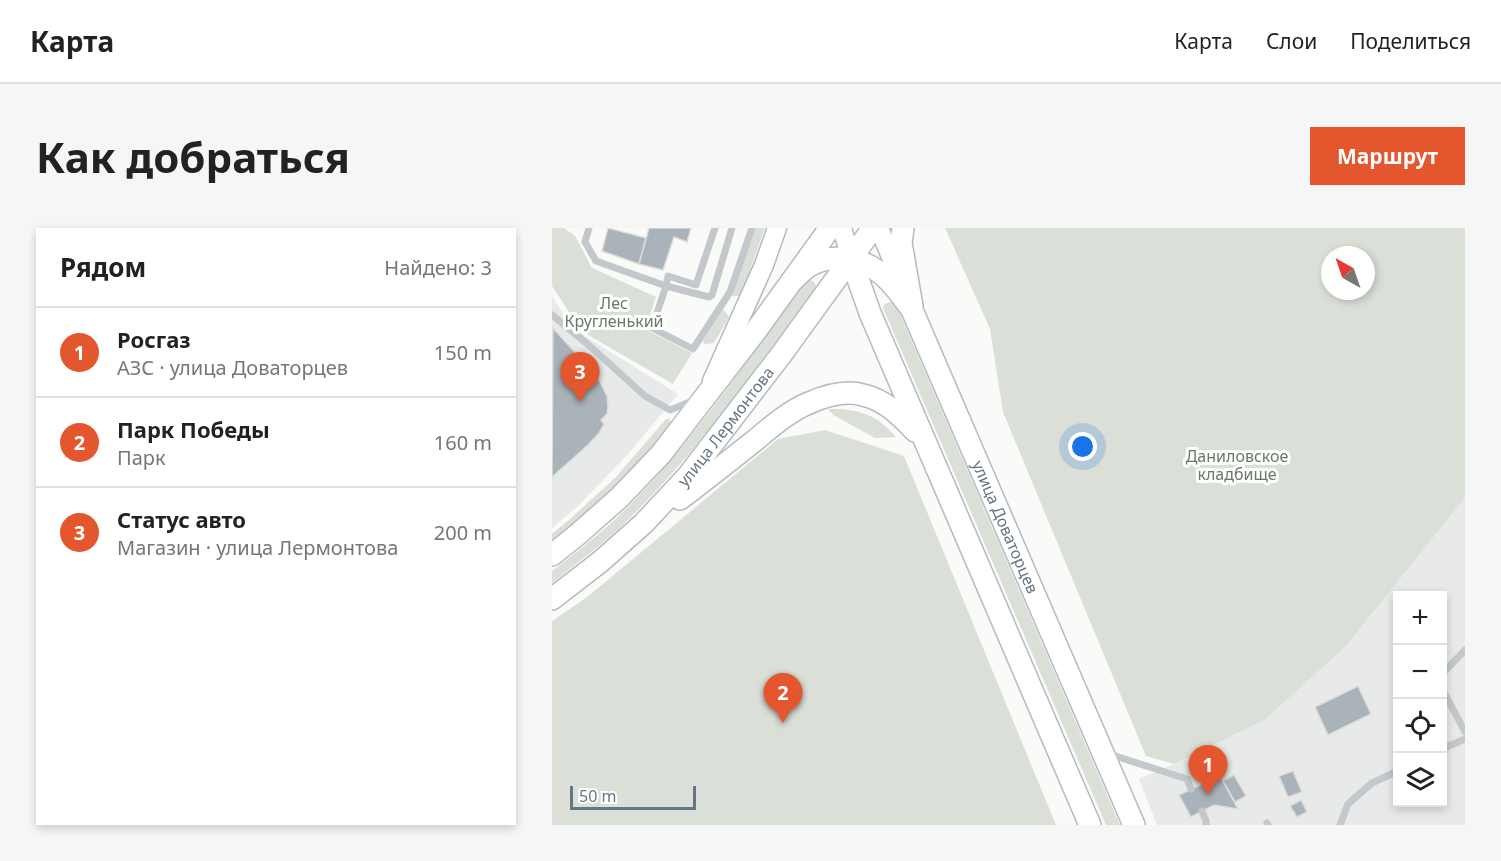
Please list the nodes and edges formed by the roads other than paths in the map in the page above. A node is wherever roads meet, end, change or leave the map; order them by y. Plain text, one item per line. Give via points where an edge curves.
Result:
1 (589, 228) edge
2 (715, 228) edge
3 (732, 228) edge
4 (752, 228) edge
5 (777, 228) edge
6 (830, 228) edge
7 (842, 228) edge
8 (873, 228) edge
9 (879, 228) edge
10 (903, 228) edge
11 (851, 259) junction
12 (792, 281) junction
13 (666, 286) junction
14 (912, 310) junction
15 (552, 314) edge
16 (706, 396) junction
17 (932, 458) junction
18 (552, 555) edge
19 (600, 562) junction
20 (552, 599) edge
21 (1465, 650) edge
22 (1447, 670) edge
23 (1447, 696) edge
24 (1465, 732) edge
25 (1465, 739) edge
26 (1447, 747) edge
27 (1102, 752) junction
28 (1393, 773) edge
29 (1191, 789) dead end
30 (1202, 811) dead end
31 (1090, 825) edge
32 (1134, 825) edge
33 (1206, 825) edge
34 (1340, 825) edge

1 - 13 lane via 585,242 596,261
2 - 13 lane via 696,285 668,276
3 - 13 lane via 712,295
4 - 13 lane via 730,292 693,349 652,328
5 - 16 main road, улица Лермонтова
6 - 12 main road, улица Лермонтова
7 - 11 main road
8 - 11 main road, улица Лермонтова
9 - 14 main road, улица Доваторцев
10 - 14 main road via 901,243
11 - 12 main road via 829,258 809,266
11 - 14 main road via 870,265 885,276
11 - 17 main road
11 - 19 main road, улица Лермонтова via 687,477
12 - 16 main road, улица Лермонтова
14 - 27 main road, улица Доваторцев
15 - 16 lane via 645,396 670,410
16 - 18 main road, улица Лермонтова via 661,454 619,498
17 - 19 main road via 916,433 881,401 862,394 842,393 810,402 769,429
17 - 31 main road
19 - 20 main road, улица Лермонтова
21 - 22 lane
23 - 24 lane
25 - 26 lane
27 - 29 lane via 1186,778
27 - 32 main road, улица Доваторцев
28 - 34 lane via 1372,783 1348,804
30 - 33 lane

